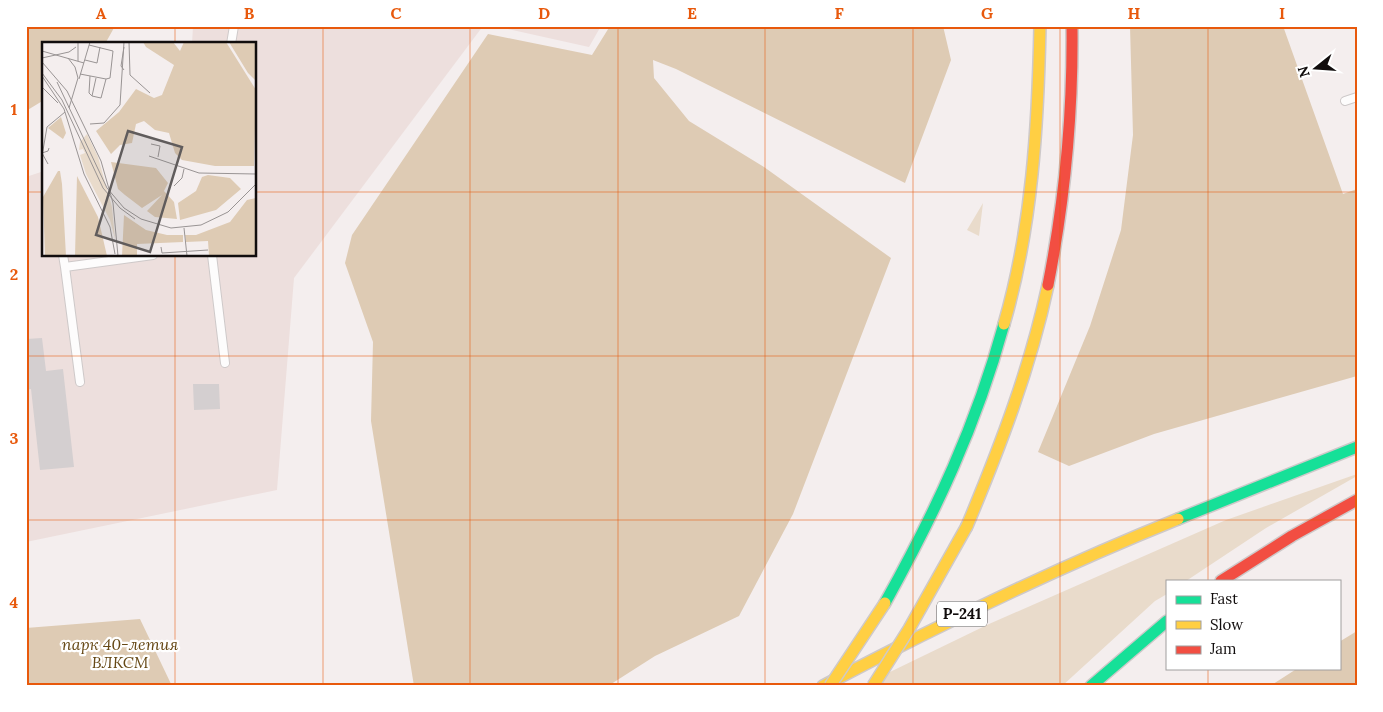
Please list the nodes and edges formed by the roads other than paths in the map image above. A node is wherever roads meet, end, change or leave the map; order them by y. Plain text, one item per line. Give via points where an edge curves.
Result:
1 (234, 26) edge
2 (1040, 26) edge
3 (1072, 26) edge
4 (231, 42) edge
5 (1357, 97) edge
6 (1345, 101) dead end
7 (63, 256) edge
8 (146, 256) edge
9 (212, 256) edge
10 (65, 267) junction
11 (225, 363) dead end
12 (80, 382) dead end
13 (1357, 447) edge
14 (1357, 500) edge
15 (1223, 580) edge
16 (1166, 622) edge
17 (823, 686) edge
18 (830, 686) edge
19 (873, 686) edge
20 (1091, 686) edge

1 - 4 lane
2 - 18 main road, bridge via 1035,160 1026,227 1010,307 982,396 949,482 885,603
3 - 19 main road, bridge via 1074,64 1068,164 1050,273 1020,389 966,526
5 - 6 lane
7 - 10 lane
8 - 10 lane
9 - 11 lane
10 - 12 lane
13 - 17 main road, Р-241 via 1105,548 936,626
14 - 15 main road
16 - 20 main road

